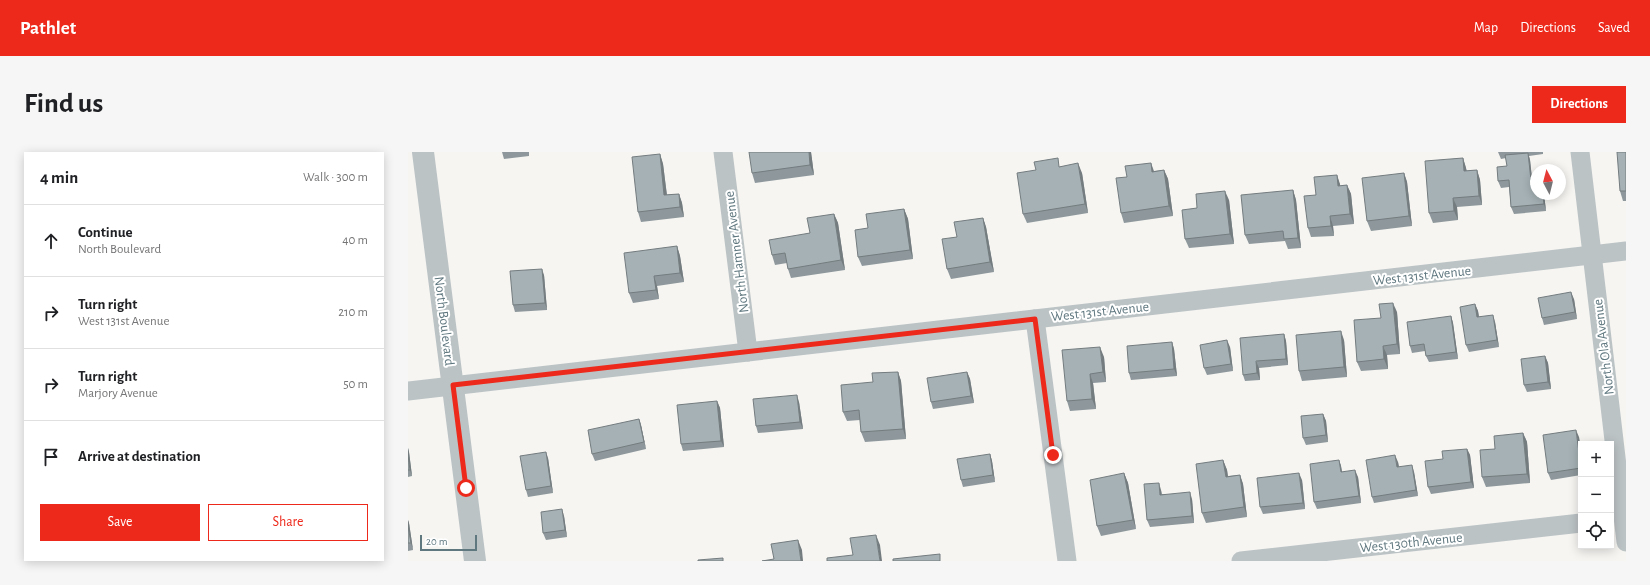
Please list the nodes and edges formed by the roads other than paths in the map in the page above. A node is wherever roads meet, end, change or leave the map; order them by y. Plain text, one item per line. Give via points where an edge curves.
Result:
1 (423, 152) edge
2 (723, 152) edge
3 (1580, 152) edge
4 (1626, 251) edge
5 (1593, 255) junction
6 (1035, 319) junction
7 (748, 352) junction
8 (453, 385) junction
9 (408, 391) edge
10 (1617, 519) edge
11 (1578, 523) edge
12 (1626, 542) edge
13 (475, 561) edge
14 (1067, 561) edge
15 (1241, 561) edge

1 - 8 street, North Boulevard
2 - 7 street, North Hamner Avenue
3 - 5 street, North Ola Avenue
4 - 5 street, West 131st Avenue
5 - 6 street, West 131st Avenue
5 - 10 street, North Ola Avenue
6 - 7 street, West 131st Avenue
6 - 14 street
7 - 8 street, West 131st Avenue
8 - 9 street, West 131st Avenue
8 - 13 street, North Boulevard
10 - 12 street, North Ola Avenue
11 - 15 street, West 130th Avenue

